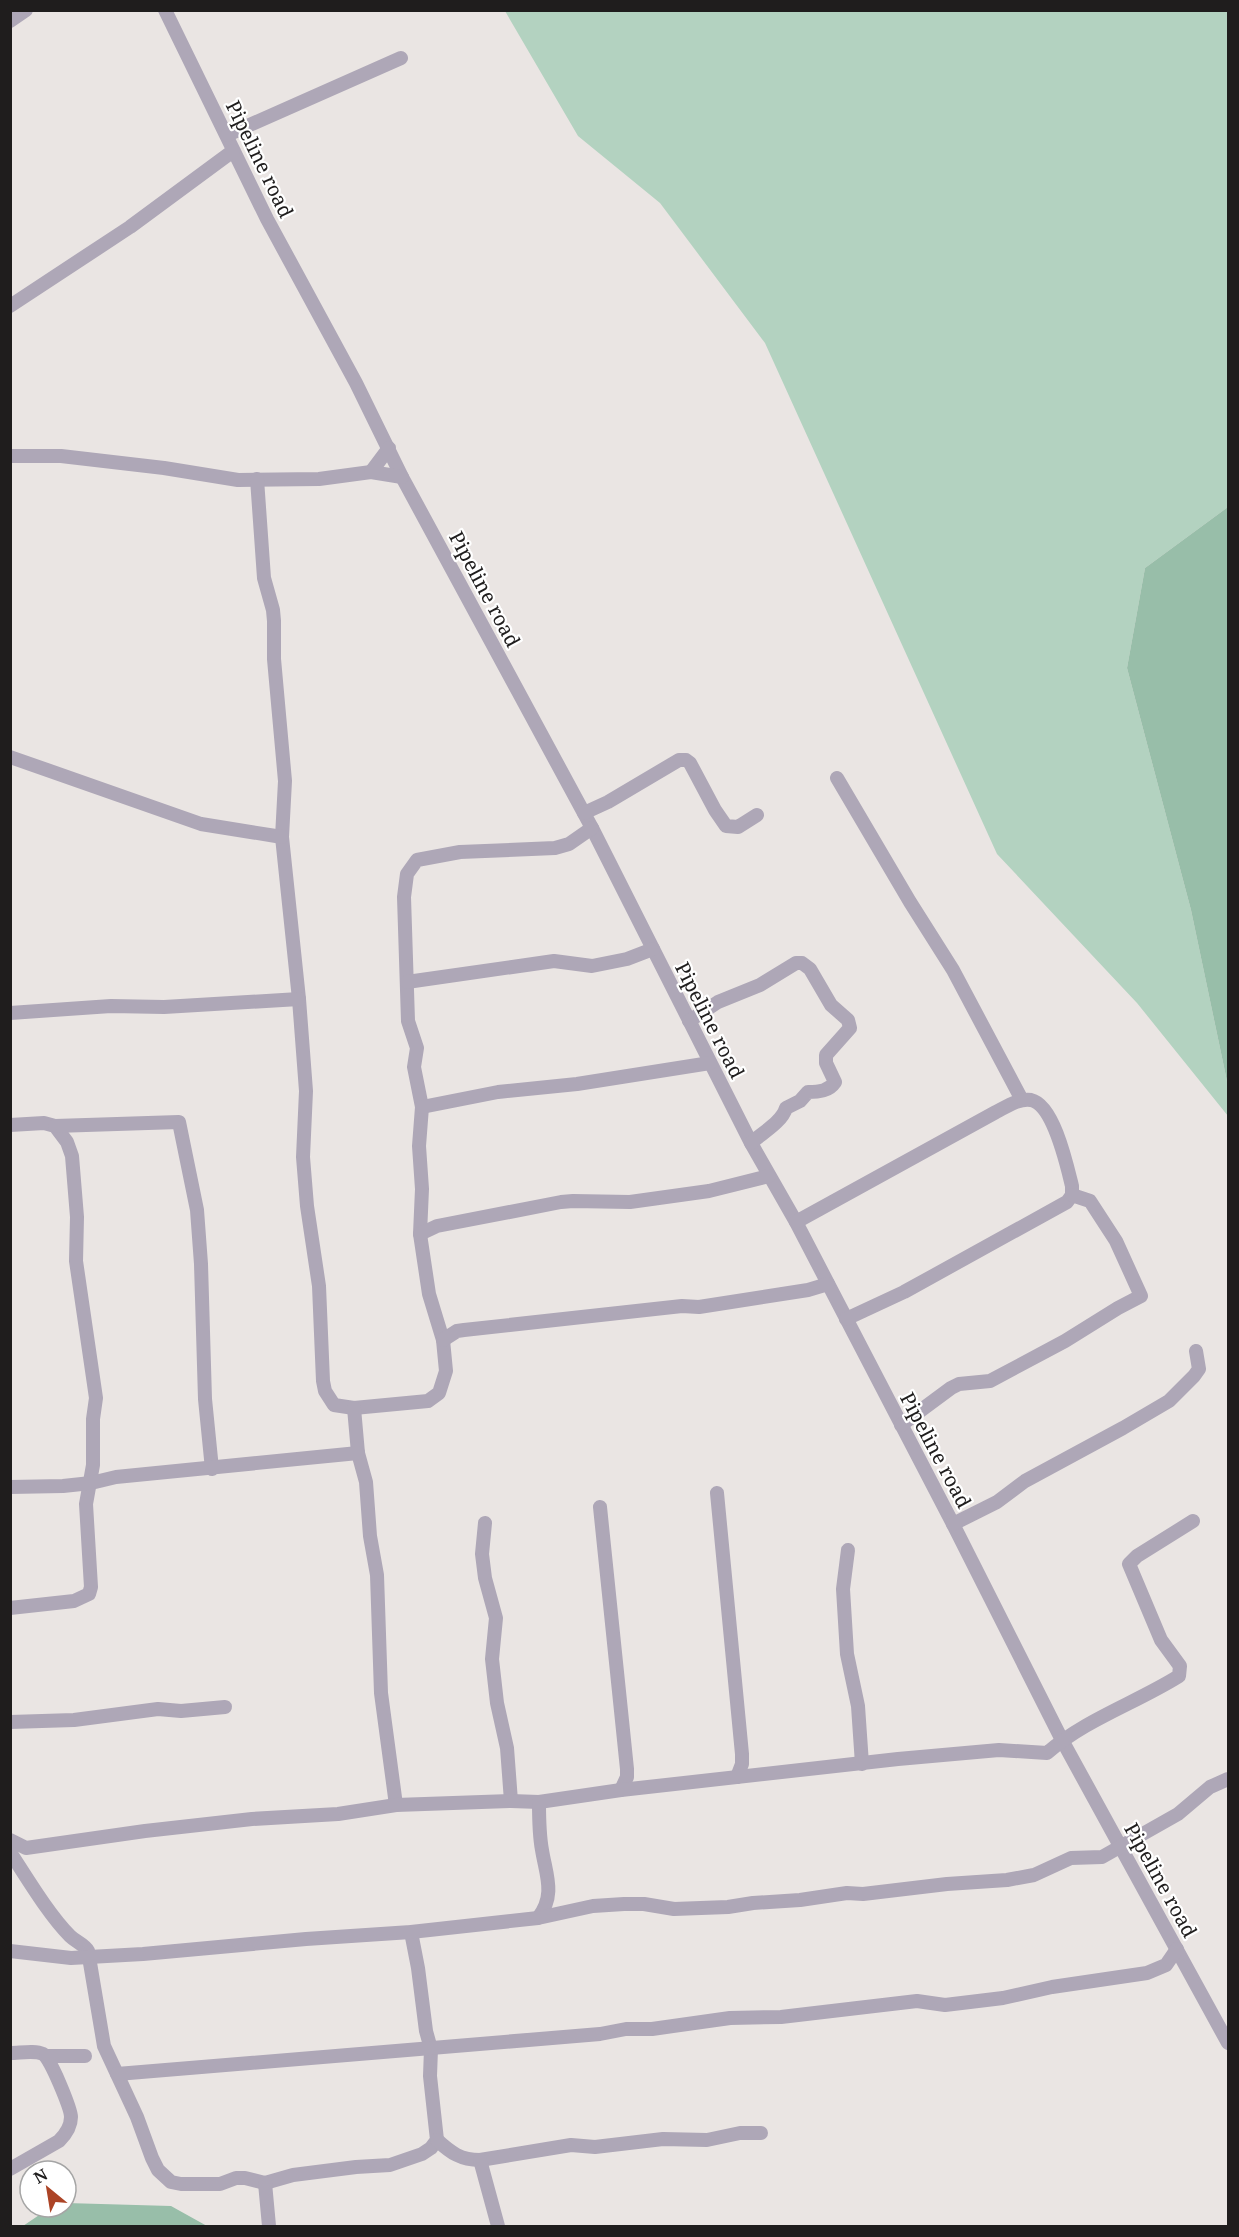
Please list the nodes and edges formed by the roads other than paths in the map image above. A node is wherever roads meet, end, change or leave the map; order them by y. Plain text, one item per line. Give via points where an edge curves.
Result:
1 (26, 10) edge
2 (165, 10) edge
3 (10, 21) edge
4 (401, 58) dead end
5 (227, 135) junction
6 (233, 151) junction
7 (10, 306) edge
8 (389, 448) junction
9 (10, 456) edge
10 (371, 472) junction
11 (402, 477) junction
12 (257, 479) junction
13 (10, 757) edge
14 (837, 777) dead end
15 (584, 813) junction
16 (757, 815) dead end
17 (592, 828) junction
18 (282, 837) junction
19 (653, 949) junction
20 (407, 982) junction
21 (299, 999) junction
22 (10, 1012) edge
23 (689, 1021) junction
24 (710, 1063) junction
25 (1022, 1100) junction
26 (423, 1107) junction
27 (10, 1125) edge
28 (55, 1126) junction
29 (751, 1143) junction
30 (769, 1176) junction
31 (1072, 1195) junction
32 (796, 1221) junction
33 (420, 1234) junction
34 (828, 1284) junction
35 (846, 1319) junction
36 (444, 1340) junction
37 (1196, 1352) dead end
38 (354, 1408) junction
39 (901, 1425) junction
40 (358, 1453) junction
41 (212, 1469) junction
42 (92, 1483) junction
43 (10, 1487) edge
44 (717, 1493) dead end
45 (600, 1507) dead end
46 (1193, 1521) dead end
47 (485, 1523) dead end
48 (953, 1524) junction
49 (848, 1550) dead end
50 (10, 1608) edge
51 (225, 1707) dead end
52 (10, 1722) edge
53 (1062, 1740) junction
54 (862, 1764) junction
55 (737, 1777) junction
56 (1228, 1779) edge
57 (621, 1790) junction
58 (511, 1801) junction
59 (539, 1802) junction
60 (396, 1805) junction
61 (10, 1840) edge
62 (1115, 1849) junction
63 (10, 1852) edge
64 (538, 1918) junction
65 (411, 1932) junction
66 (71, 1938) junction
67 (1177, 1949) junction
68 (10, 1951) edge
69 (91, 1957) junction
70 (71, 1958) junction
71 (1228, 2043) edge
72 (431, 2049) junction
73 (10, 2053) edge
74 (46, 2056) junction
75 (85, 2056) dead end
76 (117, 2074) junction
77 (761, 2133) dead end
78 (437, 2140) junction
79 (480, 2160) junction
80 (10, 2169) edge
81 (265, 2182) junction
82 (269, 2226) edge
83 (498, 2226) edge

1 - 3 street
2 - 5 street, Pipeline road
4 - 5 street
5 - 6 street, Pipeline road
6 - 7 street via 130,227
6 - 8 street, Pipeline road
8 - 10 street
8 - 11 street, Pipeline road
9 - 12 street via 61,456 238,480
10 - 11 street
10 - 12 street
11 - 15 street, Pipeline road
12 - 18 street via 264,578 274,621 285,781
13 - 18 street via 201,824
14 - 25 street via 952,970
15 - 16 street via 679,760 686,760 726,826 738,827
15 - 17 street, Pipeline road
17 - 19 street, Pipeline road
17 - 20 street via 569,844 555,848 460,852 417,860 407,874 404,897
18 - 21 street
19 - 20 street via 592,966 554,961
19 - 23 street, Pipeline road
20 - 26 street via 408,1021 417,1048 414,1067
21 - 22 street
21 - 38 street via 306,1091 303,1157 319,1286 323,1381 334,1405
23 - 24 street, Pipeline road
23 - 29 street via 718,1002 760,986 796,963 810,969 831,1005 848,1020 850,1028 826,1055 833,1086 808,1092
24 - 26 street via 498,1092
24 - 29 street, Pipeline road
25 - 31 street via 1034,1101 1048,1114 1069,1173
25 - 32 street
26 - 33 street via 419,1146
27 - 28 street
28 - 41 street via 180,1122 197,1210
28 - 42 street via 67,1142 75,1170 76,1261 96,1398
29 - 30 street, Pipeline road
30 - 32 street, Pipeline road
30 - 33 street via 709,1191 630,1202 561,1202 437,1226
31 - 35 street via 1067,1202 1020,1229
31 - 39 street via 1090,1200 1116,1241 1140,1296 990,1382 951,1388
32 - 34 street, Pipeline road
33 - 36 street via 427,1282
34 - 35 street, Pipeline road
34 - 36 street via 699,1307 457,1331
35 - 39 street, Pipeline road
36 - 38 street via 446,1371 434,1398
37 - 48 street via 1199,1369 1168,1401
38 - 40 street
39 - 48 street, Pipeline road
40 - 41 street
40 - 60 street via 366,1482 377,1575 381,1693
41 - 42 street via 116,1477
42 - 43 street
42 - 50 street via 86,1504 89,1593 74,1601
44 - 55 street via 742,1754
45 - 57 street via 627,1768
46 - 53 street via 1129,1564 1161,1640 1180,1666 1179,1676
47 - 58 street via 482,1554 496,1618 492,1659 507,1748
48 - 53 street, Pipeline road
49 - 54 street via 843,1589 847,1654 858,1706
51 - 52 street via 151,1709 74,1720
53 - 54 street via 1047,1753 999,1750
53 - 62 street, Pipeline road via 1109,1827
54 - 55 street
55 - 57 street
56 - 62 street via 1210,1787 1178,1814
57 - 59 street
58 - 59 street
58 - 60 street
59 - 64 street via 549,1886 546,1908
60 - 61 street via 145,1831 26,1848
62 - 64 street via 1097,1858 1071,1858 1034,1875 1007,1880 728,1907 593,1906
62 - 67 street, Pipeline road
63 - 66 street
64 - 65 street
65 - 69 street
65 - 72 street
66 - 69 street via 86,1947
66 - 70 street
67 - 71 street, Pipeline road
67 - 72 street via 1166,1965 1147,1973 982,2001 945,2005 917,2001 781,2017 744,2016 652,2029
68 - 70 street
69 - 70 street
69 - 76 street via 104,2046
72 - 76 street
72 - 78 street
73 - 74 street via 38,2052
74 - 75 street
74 - 80 street via 71,2120 58,2141
76 - 81 street via 152,2158 165,2179 181,2184 220,2184 236,2178
77 - 79 street via 707,2140 571,2145
78 - 79 street via 457,2156
78 - 81 street via 422,2154 390,2165 293,2175
79 - 83 street
81 - 82 street

